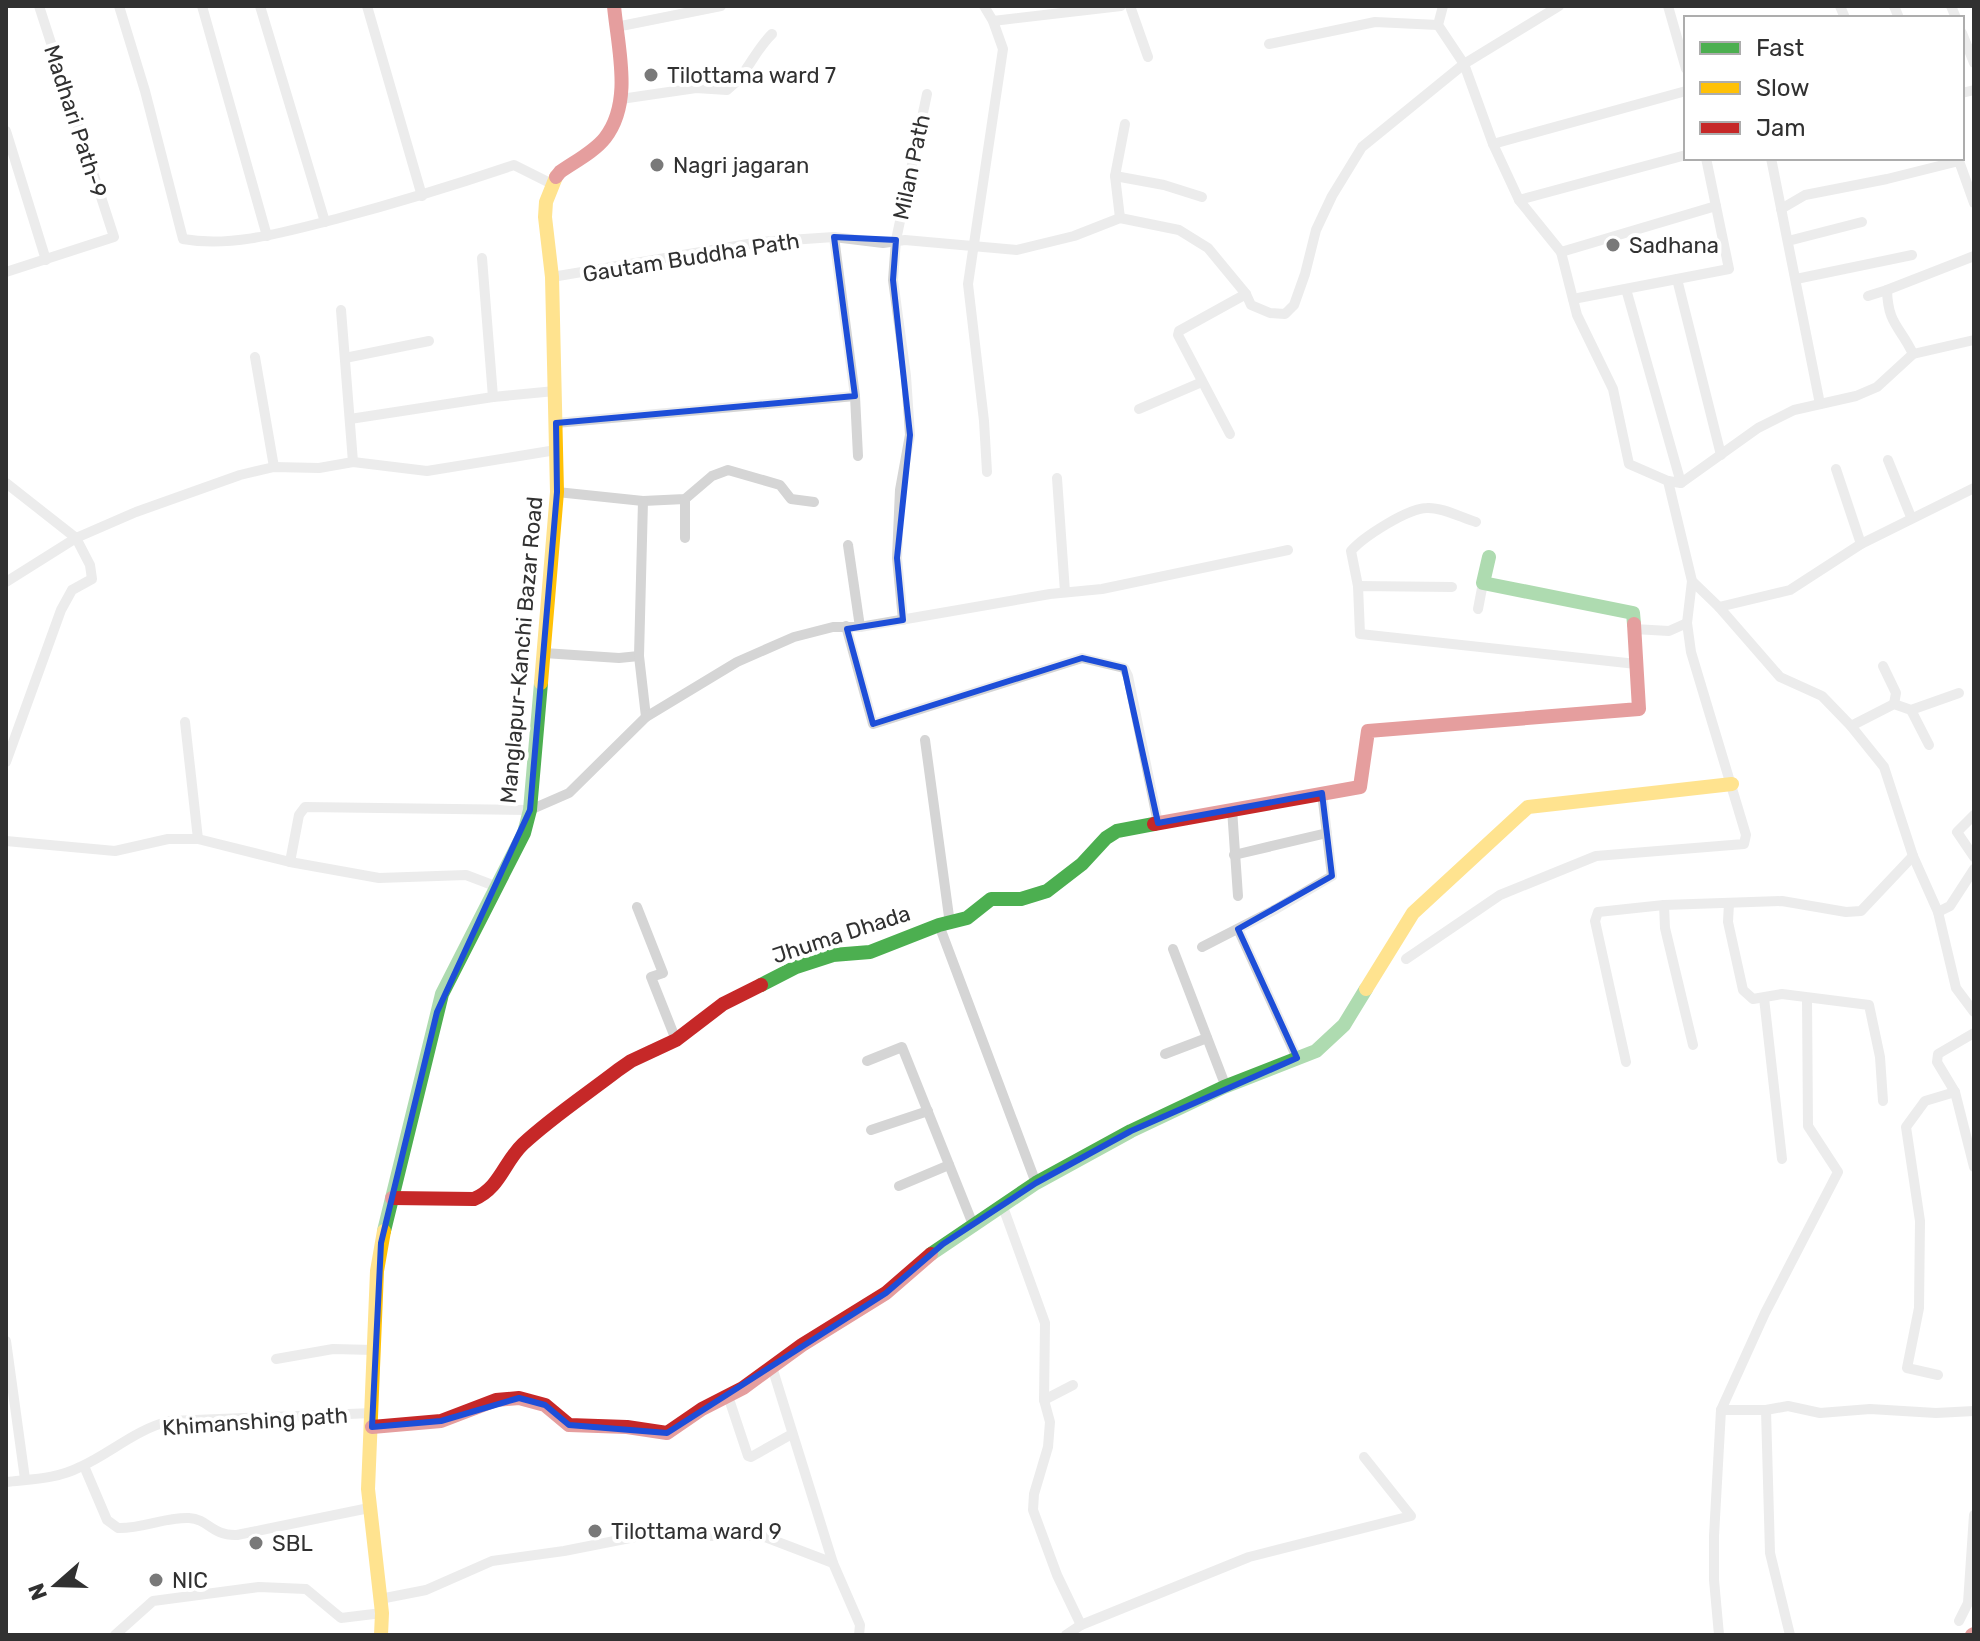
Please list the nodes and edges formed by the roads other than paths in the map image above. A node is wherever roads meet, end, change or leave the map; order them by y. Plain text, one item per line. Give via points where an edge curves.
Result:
1 (39, 6) edge
2 (119, 6) edge
3 (202, 6) edge
4 (260, 6) edge
5 (367, 6) edge
6 (614, 6) edge
7 (721, 6) edge
8 (984, 6) edge
9 (1121, 6) edge
10 (1130, 6) edge
11 (1443, 6) edge
12 (1559, 6) edge
13 (1668, 6) edge
14 (681, 10) edge
15 (993, 21) junction
16 (1438, 25) junction
17 (616, 27) junction
18 (772, 34) dead end
19 (1964, 38) edge
20 (1269, 44) dead end
21 (1148, 57) dead end
22 (1684, 62) edge
23 (1974, 63) edge
24 (1464, 64) junction
25 (1684, 92) edge
26 (927, 94) dead end
27 (621, 99) junction
28 (1125, 124) dead end
29 (6, 131) edge
30 (1493, 144) junction
31 (1684, 156) edge
32 (1706, 160) edge
33 (1771, 160) edge
34 (1959, 160) edge
35 (1115, 176) junction
36 (552, 184) junction
37 (422, 196) junction
38 (1202, 197) dead end
39 (1519, 200) junction
40 (1974, 203) edge
41 (1716, 206) junction
42 (1781, 209) junction
43 (1120, 218) junction
44 (325, 222) junction
45 (1862, 222) dead end
46 (267, 236) junction
47 (834, 237) junction
48 (896, 240) junction
49 (1788, 241) junction
50 (974, 246) junction
51 (1561, 252) junction
52 (1912, 255) dead end
53 (1974, 256) edge
54 (482, 258) dead end
55 (46, 260) junction
56 (6, 272) edge
57 (552, 277) junction
58 (1677, 279) junction
59 (1796, 279) junction
60 (1626, 289) junction
61 (1887, 290) junction
62 (1246, 294) junction
63 (1868, 296) dead end
64 (1573, 299) junction
65 (341, 310) dead end
66 (1974, 340) edge
67 (429, 341) dead end
68 (1913, 354) junction
69 (255, 357) dead end
70 (345, 358) junction
71 (1202, 382) junction
72 (555, 391) junction
73 (855, 396) junction
74 (493, 397) junction
75 (1820, 404) junction
76 (1139, 409) dead end
77 (350, 419) junction
78 (556, 423) junction
79 (1230, 434) dead end
80 (556, 450) junction
81 (1721, 455) junction
82 (858, 456) dead end
83 (1888, 460) dead end
84 (353, 462) junction
85 (274, 467) junction
86 (1836, 469) dead end
87 (987, 472) dead end
88 (1057, 478) dead end
89 (1668, 481) junction
90 (6, 483) edge
91 (1681, 483) junction
92 (1974, 488) edge
93 (557, 492) junction
94 (685, 499) junction
95 (643, 501) junction
96 (814, 502) dead end
97 (1911, 517) junction
98 (1476, 522) dead end
99 (76, 538) junction
100 (685, 538) dead end
101 (1861, 544) junction
102 (848, 545) dead end
103 (1288, 550) dead end
104 (1489, 557) dead end
105 (1692, 581) junction
106 (6, 582) edge
107 (1483, 583) junction
108 (1358, 586) junction
109 (1452, 587) dead end
110 (1065, 592) junction
111 (1719, 607) junction
112 (1478, 609) dead end
113 (903, 620) junction
114 (1687, 623) junction
115 (846, 626) junction
116 (860, 627) junction
117 (1634, 629) junction
118 (544, 653) junction
119 (639, 656) junction
120 (1636, 664) junction
121 (1883, 666) dead end
122 (1959, 693) dead end
123 (1894, 704) junction
124 (1911, 710) junction
125 (646, 717) junction
126 (185, 722) dead end
127 (1851, 726) junction
128 (925, 740) dead end
129 (1929, 745) dead end
130 (6, 762) edge
131 (1732, 784) junction
132 (1322, 793) junction
133 (1232, 809) junction
134 (530, 810) junction
135 (1974, 815) edge
136 (1158, 823) junction
137 (1327, 833) junction
138 (198, 839) junction
139 (6, 841) edge
140 (1234, 855) junction
141 (1913, 856) junction
142 (1974, 857) edge
143 (290, 862) junction
144 (1974, 869) edge
145 (495, 886) junction
146 (1238, 896) dead end
147 (1729, 903) junction
148 (1664, 905) junction
149 (637, 907) dead end
150 (1938, 912) junction
151 (945, 924) junction
152 (1238, 929) junction
153 (1202, 947) dead end
154 (1173, 949) dead end
155 (1406, 959) dead end
156 (1764, 998) junction
157 (1807, 998) junction
158 (1974, 1012) edge
159 (1974, 1033) edge
160 (1207, 1038) junction
161 (676, 1040) junction
162 (1693, 1045) dead end
163 (1165, 1054) dead end
164 (1297, 1058) junction
165 (867, 1061) dead end
166 (1626, 1062) dead end
167 (1226, 1087) junction
168 (1955, 1092) junction
169 (1883, 1101) dead end
170 (928, 1111) junction
171 (871, 1130) dead end
172 (1782, 1159) dead end
173 (949, 1165) junction
174 (1974, 1167) edge
175 (1036, 1183) junction
176 (899, 1186) dead end
177 (392, 1198) junction
178 (1003, 1207) junction
179 (974, 1227) junction
180 (6, 1341) edge
181 (374, 1350) junction
182 (276, 1359) dead end
183 (772, 1367) junction
184 (1938, 1375) dead end
185 (1073, 1385) dead end
186 (728, 1396) junction
187 (1044, 1400) junction
188 (1721, 1410) junction
189 (1766, 1410) junction
190 (1974, 1411) edge
191 (372, 1420) junction
192 (792, 1434) junction
193 (1364, 1457) dead end
194 (84, 1466) junction
195 (25, 1479) junction
196 (6, 1482) edge
197 (369, 1508) junction
198 (1974, 1515) edge
199 (833, 1563) junction
200 (381, 1606) junction
201 (1959, 1621) dead end
202 (1081, 1625) junction
203 (115, 1635) edge
204 (381, 1635) edge
205 (859, 1635) edge
206 (1066, 1635) edge
207 (1719, 1635) edge
208 (1790, 1635) edge

1 - 55 street, Madhari Path-9 via 114,237
2 - 46 street via 183,239
3 - 46 street
4 - 44 street
5 - 37 street
6 - 17 street
7 - 14 street
8 - 15 street
9 - 15 street
10 - 21 street
11 - 16 street
12 - 24 street
13 - 22 street
14 - 17 street
15 - 50 street via 1003,49
16 - 20 street via 1375,22
16 - 24 street
17 - 27 street
18 - 27 street via 742,79 727,90 696,88
19 - 23 street
24 - 30 street
24 - 62 street via 1362,147 1316,230 1294,305 1285,314 1270,313 1251,305
25 - 30 street
26 - 48 street, Milan Path
27 - 36 street via 618,117 603,141 569,164
28 - 35 street
29 - 55 street
30 - 39 street
31 - 39 street
32 - 41 street
33 - 42 street
34 - 40 street
34 - 42 street via 1805,195
35 - 38 street
35 - 43 street
36 - 37 street via 514,165
36 - 57 street, Manglapur-Kanchi Bazar Road via 545,217
37 - 44 street
39 - 51 street
41 - 51 street
41 - 58 street via 1729,269
42 - 49 street
43 - 50 street, Gautam Buddha Path via 1017,250
43 - 62 street via 1179,230 1208,248
44 - 46 street
45 - 49 street
47 - 48 street, Gautam Buddha Path
47 - 57 street, Gautam Buddha Path via 760,242
47 - 73 street
48 - 50 street, Gautam Buddha Path
48 - 113 street, Milan Path via 893,280 910,435 900,490 897,558
49 - 59 street
50 - 87 street via 968,284
51 - 64 street
52 - 59 street
53 - 61 street
54 - 74 street
55 - 56 street
57 - 72 street, Manglapur-Kanchi Bazar Road
58 - 60 street
58 - 81 street
59 - 75 street
60 - 64 street
60 - 91 street
61 - 63 street
61 - 68 street via 1891,319
62 - 71 street via 1179,331
64 - 89 street via 1613,389 1629,464
65 - 70 street
66 - 68 street
67 - 70 street
68 - 75 street via 1877,387
69 - 85 street
70 - 77 street
71 - 76 street
71 - 79 street
72 - 74 street
72 - 78 street, Manglapur-Kanchi Bazar Road
73 - 78 street
73 - 82 street
74 - 77 street
75 - 81 street via 1758,428
77 - 84 street
78 - 80 street, Manglapur-Kanchi Bazar Road
80 - 84 street via 427,471
80 - 93 street, Manglapur-Kanchi Bazar Road
81 - 91 street
83 - 97 street
84 - 85 street
85 - 99 street via 136,512
86 - 101 street
88 - 110 street
89 - 91 street
89 - 105 street
90 - 99 street
92 - 97 street
93 - 95 street
93 - 118 street, Manglapur-Kanchi Bazar Road
94 - 95 street
94 - 96 street via 728,470 780,485 791,499
94 - 100 street
95 - 119 street
97 - 101 street
98 - 108 street via 1428,508 1407,514 1360,540 1351,551
99 - 106 street
99 - 130 street via 92,579 72,590 61,610
101 - 111 street via 1790,590
102 - 116 street
103 - 110 street
104 - 107 street
105 - 111 street
105 - 114 street
107 - 112 street
107 - 117 street via 1633,613
108 - 109 street
108 - 120 street via 1360,634
110 - 113 street
111 - 127 street via 1780,677 1822,696
113 - 116 street
114 - 117 street via 1669,631
114 - 131 street
115 - 116 street
115 - 125 street via 794,637 759,652
115 - 136 street via 873,724 1082,658 1124,668
117 - 120 street
118 - 119 street
118 - 134 street, Manglapur-Kanchi Bazar Road
119 - 125 street
120 - 132 street, Jhuma Dhada via 1639,709 1368,731 1360,787
121 - 123 street via 1896,693
122 - 124 street
123 - 124 street
123 - 127 street
124 - 129 street
125 - 134 street via 569,793
126 - 138 street
127 - 141 street via 1884,767
128 - 151 street
131 - 155 street via 1744,844 1596,856 1500,895
131 - 164 street via 1528,807 1413,913 1344,1025 1316,1051
132 - 133 street, Jhuma Dhada
132 - 137 street
133 - 136 street, Jhuma Dhada
133 - 140 street
134 - 143 street via 305,807
134 - 145 street, Manglapur-Kanchi Bazar Road via 524,833
135 - 142 street via 1957,832
136 - 151 street, Jhuma Dhada via 1117,831 1047,891 1021,899 991,899 967,918
137 - 140 street
137 - 152 street via 1332,876
138 - 139 street via 168,839 115,851
138 - 143 street
140 - 146 street
141 - 147 street via 1861,911 1782,901
141 - 150 street
143 - 145 street via 379,878 466,875
144 - 150 street via 1950,906
145 - 177 street, Manglapur-Kanchi Bazar Road via 442,994
147 - 148 street
147 - 156 street via 1728,922 1743,990 1753,999
148 - 162 street
148 - 166 street via 1598,912 1595,921
149 - 161 street via 663,973 651,977
150 - 158 street via 1956,988
151 - 161 street, Jhuma Dhada via 870,952 833,955 796,967 723,1004
151 - 175 street
152 - 153 street
152 - 164 street
154 - 160 street
156 - 157 street
156 - 172 street
157 - 169 street via 1869,1005
157 - 188 street via 1808,1126 1838,1172
159 - 168 street via 1938,1054 1937,1062
160 - 163 street
160 - 167 street
161 - 177 street, Jhuma Dhada via 631,1061 524,1143 485,1196
164 - 167 street
165 - 170 street via 902,1047
167 - 175 street
168 - 174 street
168 - 184 street via 1925,1101 1906,1127 1920,1221 1919,1308 1907,1368
170 - 171 street
170 - 173 street
173 - 176 street
173 - 179 street
175 - 178 street
177 - 181 street, Manglapur-Kanchi Bazar Road via 377,1271
178 - 179 street
178 - 187 street via 1045,1323
179 - 183 street via 943,1244 886,1293
180 - 195 street
181 - 182 street via 333,1349
181 - 191 street, Manglapur-Kanchi Bazar Road
183 - 186 street
183 - 192 street
185 - 187 street
186 - 191 street via 667,1433 569,1425 545,1405 519,1398 496,1400 441,1421
186 - 192 street via 748,1456
187 - 202 street via 1050,1422 1048,1447 1033,1510
188 - 189 street
188 - 207 street via 1714,1536
189 - 190 street via 1788,1406 1820,1413
189 - 208 street via 1770,1553
191 - 194 street, Khimanshing path via 170,1421
191 - 197 street, Manglapur-Kanchi Bazar Road
192 - 199 street
193 - 202 street via 1411,1516 1249,1557
194 - 195 street, Khimanshing path
194 - 197 street via 107,1520 118,1528 195,1518 223,1536 237,1535
195 - 196 street, Khimanshing path
197 - 200 street, Manglapur-Kanchi Bazar Road
198 - 201 street via 1968,1603
199 - 200 street via 762,1536 640,1536 492,1561
199 - 205 street via 860,1625
200 - 203 street via 341,1618 306,1589 259,1587 153,1601
200 - 204 street, Manglapur-Kanchi Bazar Road
202 - 206 street

